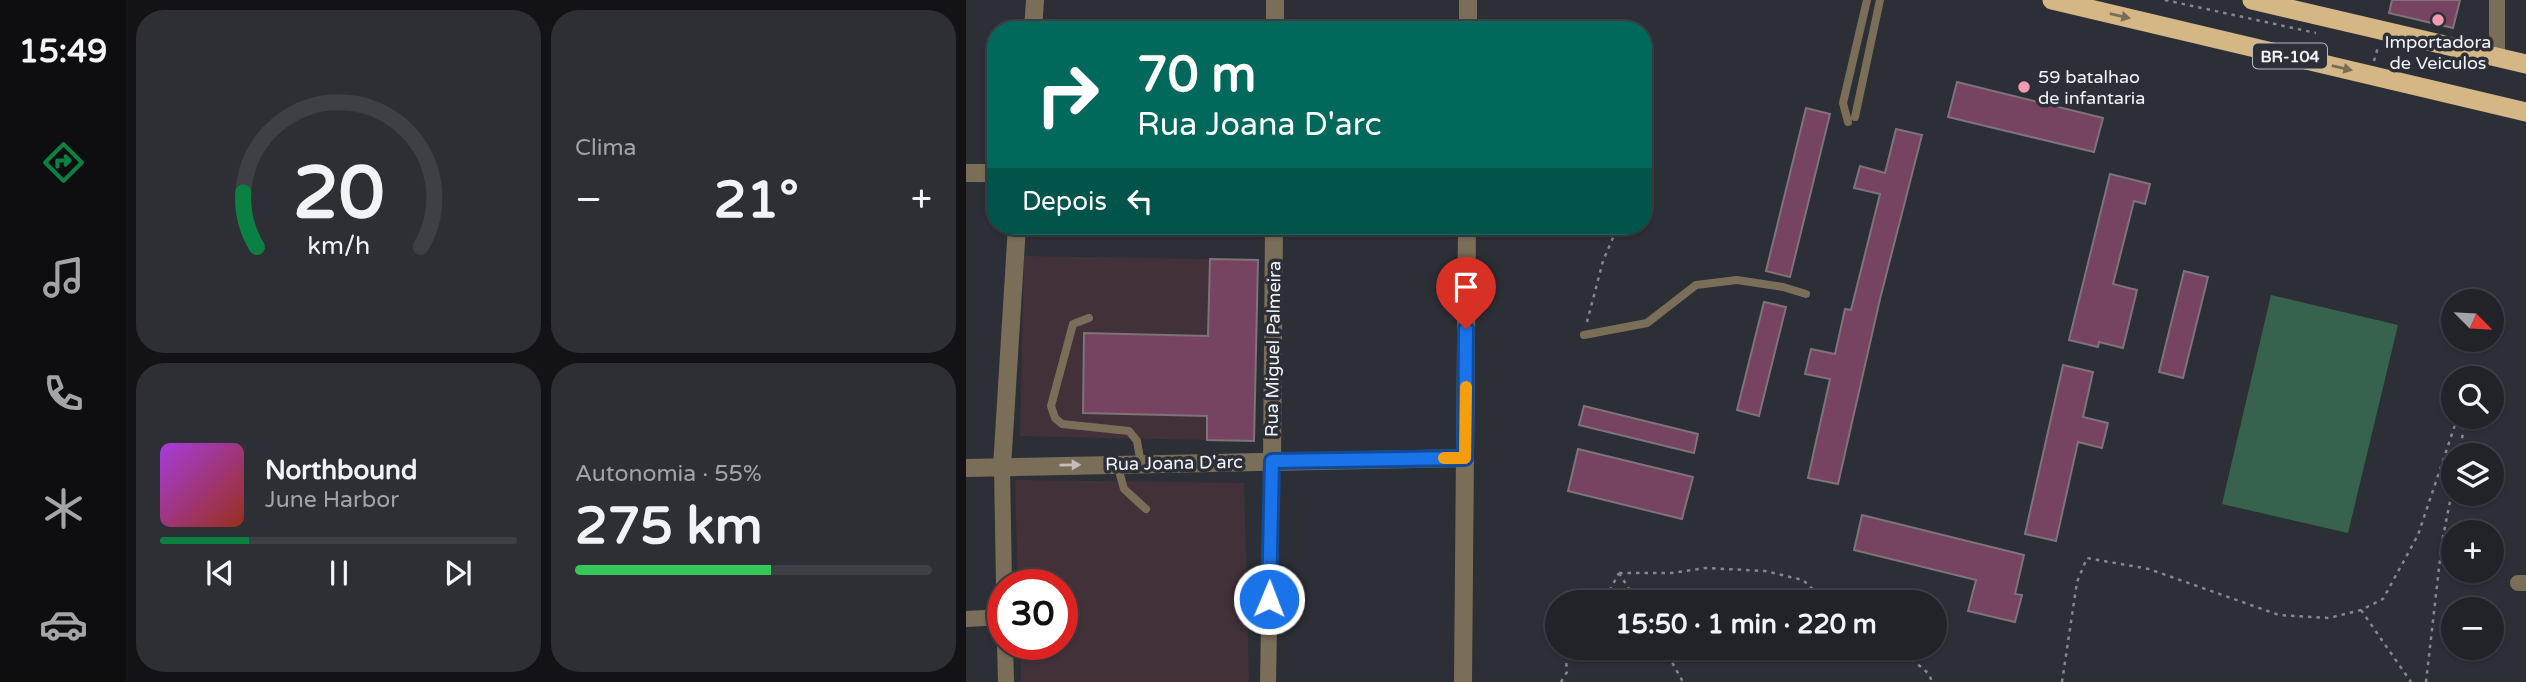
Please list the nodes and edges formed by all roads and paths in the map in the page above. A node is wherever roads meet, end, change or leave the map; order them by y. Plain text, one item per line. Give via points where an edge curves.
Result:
1 (1035, 0) edge
2 (1275, 0) edge
3 (1468, 0) edge
4 (1867, 0) edge
5 (1880, 0) edge
6 (2052, 0) edge
7 (2497, 0) edge
8 (2258, 1) edge
9 (1034, 21) edge
10 (1275, 21) edge
11 (1468, 21) edge
12 (2382, 30) junction
13 (2497, 57) junction
14 (2526, 64) edge
15 (2371, 75) junction
16 (2526, 112) edge
17 (966, 173) edge
18 (987, 173) edge
19 (1016, 235) edge
20 (1274, 235) edge
21 (1466, 235) edge
22 (1614, 235) edge
23 (1806, 295) dead end
24 (1089, 317) dead end
25 (1584, 335) joint
26 (2454, 429) edge
27 (1465, 458) junction
28 (1272, 461) junction
29 (1117, 464) junction
30 (1141, 464) junction
31 (1002, 467) junction
32 (966, 468) edge
33 (2449, 506) edge
34 (1146, 509) dead end
35 (1004, 569) edge
36 (1619, 573) junction
37 (1610, 590) edge
38 (1630, 590) edge
39 (1813, 590) edge
40 (2361, 610) junction
41 (987, 618) edge
42 (966, 619) edge
43 (1005, 660) edge
44 (1564, 660) edge
45 (1671, 660) edge
46 (1913, 660) edge
47 (1006, 682) edge
48 (1268, 682) edge
49 (1463, 682) edge
50 (1561, 682) edge
51 (1683, 682) edge
52 (1932, 682) edge
53 (2062, 682) edge
54 (2411, 682) edge
55 (2426, 682) edge

1 - 9 street
2 - 10 street
3 - 11 street
4 - 5 lane via 1843,103 1852,119
6 -> 15 highway, BR-104
7 - 13 street
8 - 12 highway
12 - 13 highway
12 - 15 path
13 - 14 highway
15 - 16 highway, BR-104
17 - 18 street
19 - 31 street
20 - 28 street, Rua Miguel Palmeira
21 - 27 street
22 - 25 path
23 - 25 lane via 1737,280 1696,285 1647,323
24 - 30 lane via 1073,324 1051,406 1055,418 1062,424 1129,431 1137,441
26 - 40 path via 2418,535 2383,598
27 - 28 street, Rua Joana D'arc
27 - 49 street
28 - 30 street, Rua Joana D'arc
28 - 48 street, Rua Miguel Palmeira
29 - 30 street, Rua Joana D'arc
31 -> 29 street, Rua Joana D'arc
29 - 34 lane via 1124,489
31 - 32 street, Rua Joana D'arc
31 - 35 street
33 - 55 path
36 - 37 path
36 - 38 path
36 - 39 path via 1706,568 1765,571 1803,580
40 - 53 path via 2329,618 2279,615 2149,569 2087,558 2077,582
40 - 54 path
41 - 42 street
43 - 47 street
44 - 50 path via 1567,672
45 - 51 path
46 - 52 path

